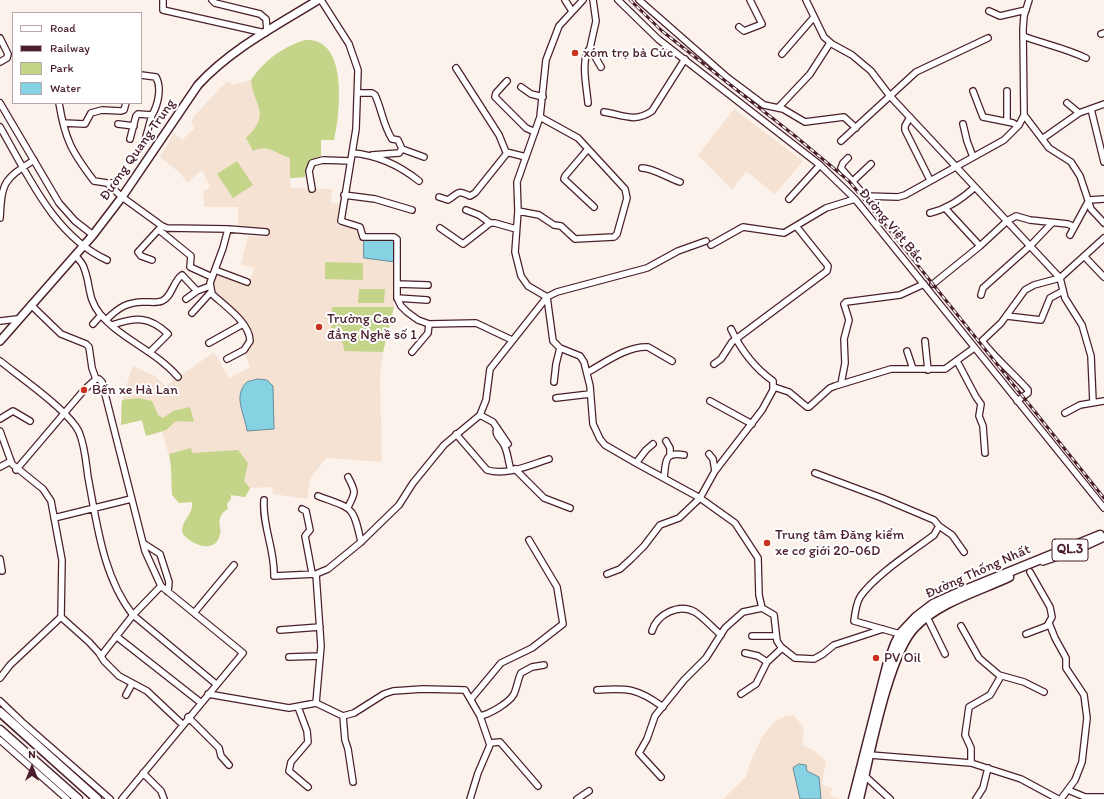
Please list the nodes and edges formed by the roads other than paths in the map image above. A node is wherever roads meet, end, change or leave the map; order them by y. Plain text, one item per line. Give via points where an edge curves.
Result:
1 (163, 0) edge
2 (212, 0) edge
3 (318, 0) edge
4 (322, 0) edge
5 (565, 0) edge
6 (583, 0) edge
7 (593, 0) edge
8 (618, 0) edge
9 (639, 0) edge
10 (750, 0) edge
11 (806, 0) edge
12 (1029, 0) edge
13 (1026, 10) junction
14 (572, 11) junction
15 (990, 11) dead end
16 (814, 17) junction
17 (739, 27) dead end
18 (266, 32) junction
19 (1023, 36) junction
20 (0, 38) edge
21 (988, 38) dead end
22 (830, 43) junction
23 (590, 48) junction
24 (782, 54) dead end
25 (1086, 58) dead end
26 (685, 59) junction
27 (0, 62) edge
28 (601, 67) dead end
29 (456, 68) dead end
30 (142, 75) edge
31 (507, 82) dead end
32 (521, 87) dead end
33 (973, 91) dead end
34 (1007, 91) dead end
35 (358, 93) junction
36 (890, 96) junction
37 (543, 97) junction
38 (1067, 102) dead end
39 (0, 103) edge
40 (588, 103) dead end
41 (59, 104) edge
42 (126, 104) edge
43 (1104, 104) edge
44 (778, 108) junction
45 (1091, 109) junction
46 (604, 112) dead end
47 (1079, 113) junction
48 (152, 115) junction
49 (1024, 115) junction
50 (540, 117) junction
51 (910, 117) junction
52 (1007, 122) junction
53 (63, 123) junction
54 (118, 124) dead end
55 (963, 124) dead end
56 (134, 126) junction
57 (1018, 126) junction
58 (0, 127) edge
59 (856, 128) junction
60 (535, 132) junction
61 (3, 137) edge
62 (130, 139) dead end
63 (1042, 139) junction
64 (145, 140) dead end
65 (841, 141) dead end
66 (402, 149) junction
67 (588, 149) junction
68 (352, 153) junction
69 (507, 153) junction
70 (372, 156) junction
71 (424, 156) dead end
72 (526, 156) junction
73 (973, 156) junction
74 (848, 158) dead end
75 (34, 160) junction
76 (350, 161) junction
77 (1104, 162) edge
78 (871, 164) dead end
79 (820, 165) junction
80 (955, 166) junction
81 (24, 167) junction
82 (642, 168) dead end
83 (930, 180) junction
84 (419, 181) dead end
85 (680, 182) dead end
86 (853, 182) junction
87 (975, 187) junction
88 (312, 189) dead end
89 (344, 195) junction
90 (122, 197) junction
91 (439, 197) dead end
92 (788, 199) dead end
93 (855, 199) junction
94 (1104, 199) edge
95 (1089, 200) junction
96 (594, 208) dead end
97 (945, 208) junction
98 (412, 210) dead end
99 (466, 210) dead end
100 (518, 211) junction
101 (930, 213) dead end
102 (0, 218) edge
103 (1007, 221) junction
104 (490, 223) junction
105 (1052, 223) junction
106 (1104, 223) edge
107 (796, 226) junction
108 (1074, 227) junction
109 (160, 228) junction
110 (440, 228) dead end
111 (228, 229) junction
112 (516, 230) junction
113 (266, 232) dead end
114 (93, 235) junction
115 (1070, 235) dead end
116 (1104, 238) edge
117 (84, 246) junction
118 (980, 246) junction
119 (1030, 246) junction
120 (75, 256) junction
121 (1084, 256) junction
122 (107, 260) dead end
123 (152, 260) dead end
124 (215, 270) junction
125 (212, 277) junction
126 (1104, 277) edge
127 (1060, 278) junction
128 (247, 282) dead end
129 (397, 284) junction
130 (924, 284) junction
131 (933, 284) dead end
132 (428, 285) dead end
133 (210, 289) junction
134 (197, 291) junction
135 (1063, 291) junction
136 (981, 295) dead end
137 (547, 297) junction
138 (397, 298) junction
139 (186, 299) dead end
140 (427, 300) dead end
141 (30, 305) junction
142 (192, 313) dead end
143 (101, 316) junction
144 (1007, 316) junction
145 (17, 319) junction
146 (106, 320) junction
147 (0, 321) edge
148 (93, 324) dead end
149 (242, 324) junction
150 (429, 324) junction
151 (112, 325) junction
152 (731, 329) dead end
153 (512, 340) junction
154 (736, 340) junction
155 (0, 341) edge
156 (925, 341) dead end
157 (209, 343) dead end
158 (560, 348) junction
159 (974, 348) junction
160 (907, 350) dead end
161 (150, 352) junction
162 (412, 352) dead end
163 (228, 359) dead end
164 (0, 361) edge
165 (672, 361) dead end
166 (957, 361) junction
167 (714, 364) dead end
168 (913, 369) junction
169 (928, 370) junction
170 (588, 372) junction
171 (178, 377) dead end
172 (96, 379) junction
173 (554, 382) dead end
174 (841, 384) junction
175 (774, 387) junction
176 (590, 394) junction
177 (556, 398) dead end
178 (710, 401) dead end
179 (1017, 401) junction
180 (1104, 401) edge
181 (1093, 402) junction
182 (1065, 413) dead end
183 (65, 414) junction
184 (480, 415) junction
185 (0, 419) edge
186 (30, 421) dead end
187 (752, 424) junction
188 (497, 428) junction
189 (0, 431) edge
190 (456, 434) junction
191 (666, 441) dead end
192 (508, 444) dead end
193 (653, 444) dead end
194 (985, 453) dead end
195 (709, 454) dead end
196 (670, 456) junction
197 (684, 456) dead end
198 (549, 459) dead end
199 (11, 461) junction
200 (636, 463) junction
201 (0, 467) edge
202 (513, 469) junction
203 (16, 470) junction
204 (715, 472) junction
205 (815, 473) dead end
206 (348, 477) dead end
207 (664, 478) junction
208 (318, 496) dead end
209 (700, 498) junction
210 (131, 499) junction
211 (264, 500) dead end
212 (348, 508) junction
213 (570, 508) dead end
214 (1104, 508) edge
215 (94, 509) junction
216 (302, 509) dead end
217 (54, 518) junction
218 (939, 526) junction
219 (1102, 534) edge
220 (529, 540) dead end
221 (361, 542) junction
222 (143, 543) junction
223 (964, 552) dead end
224 (0, 559) edge
225 (1038, 561) junction
226 (234, 565) dead end
227 (2, 571) dead end
228 (1030, 572) dead end
229 (314, 574) junction
230 (607, 574) dead end
231 (161, 586) junction
232 (168, 592) junction
233 (762, 608) junction
234 (194, 613) junction
235 (133, 615) junction
236 (61, 617) junction
237 (927, 617) junction
238 (1049, 623) junction
239 (961, 626) dead end
240 (320, 628) junction
241 (883, 629) junction
242 (280, 630) dead end
243 (652, 631) dead end
244 (1026, 634) dead end
245 (721, 635) junction
246 (116, 636) junction
247 (752, 636) dead end
248 (776, 636) junction
249 (903, 636) junction
250 (782, 648) junction
251 (745, 653) dead end
252 (945, 654) dead end
253 (101, 656) junction
254 (320, 656) junction
255 (289, 657) dead end
256 (767, 662) junction
257 (544, 665) dead end
258 (1001, 676) junction
259 (0, 678) edge
260 (132, 684) junction
261 (216, 684) junction
262 (597, 690) dead end
263 (1044, 692) dead end
264 (208, 694) junction
265 (740, 694) dead end
266 (126, 695) dead end
267 (471, 699) junction
268 (0, 701) edge
269 (200, 702) junction
270 (316, 703) junction
271 (298, 707) junction
272 (662, 707) junction
273 (0, 712) edge
274 (343, 716) junction
275 (480, 716) junction
276 (188, 717) junction
277 (182, 724) junction
278 (0, 730) edge
279 (0, 740) edge
280 (490, 743) junction
281 (867, 755) junction
282 (971, 763) junction
283 (229, 765) dead end
284 (988, 768) junction
285 (143, 773) junction
286 (865, 776) junction
287 (661, 777) dead end
288 (353, 782) dead end
289 (538, 786) dead end
290 (308, 787) dead end
291 (1068, 790) junction
292 (589, 791) dead end
293 (1104, 797) edge
294 (67, 799) edge
295 (78, 799) edge
296 (97, 799) edge
297 (110, 799) edge
298 (122, 799) edge
299 (164, 799) edge
300 (470, 799) edge
301 (577, 799) edge
302 (853, 799) edge
303 (860, 799) edge
304 (890, 799) edge
305 (976, 799) edge
306 (1059, 799) edge

1 - 18 street via 163,10
2 - 18 street via 260,14 266,19
3 - 18 main road, Đường Quang Trung
4 - 35 street via 353,54 358,70
5 - 14 street
6 - 14 street
7 - 23 street via 596,21
8 - 26 street, Đường Việt Bắc via 658,39
9 - 44 street via 728,78 764,105
10 - 17 street via 762,24 744,31
11 - 16 street
12 - 13 street
13 - 15 street via 1000,16
13 - 19 street
14 - 37 street via 559,26 546,60
16 - 22 street
16 - 24 street
18 - 90 main road, Đường Quang Trung via 232,53 198,85
19 - 25 street via 1047,45 1066,48
19 - 49 street
20 - 27 street via 8,56
21 - 36 street via 916,72
22 - 36 street via 852,55 871,71
22 - 44 street via 810,74
23 - 28 street
23 - 40 street via 586,52 584,62
26 - 46 street via 652,111 644,116 631,118
26 - 79 street, Đường Việt Bắc
29 - 69 street via 499,135
30 - 48 street via 156,77 158,81 156,105
31 - 60 street via 495,97 526,128
32 - 37 street via 531,94
33 - 52 street via 982,116
34 - 52 street
35 - 66 street via 375,95 388,133 392,139 400,142
35 - 68 street
36 - 51 street
36 - 59 street
37 - 50 street
38 - 47 street
39 - 75 street
41 - 53 street
42 - 53 street via 124,110 91,113 85,124
43 - 45 street
44 - 59 street via 805,122 844,117
45 - 47 street
45 - 77 street
47 - 63 street
48 - 56 street via 138,114
48 - 64 street
49 - 57 street
49 - 63 street
50 - 60 street
50 - 67 street via 572,133
51 - 80 street
51 - 83 street via 905,130
52 - 57 street
53 - 90 street via 74,155 94,181 107,183
54 - 56 street
55 - 73 street
56 - 62 street
57 - 73 street via 1004,140
58 - 61 street
59 - 65 street
60 - 72 street
61 - 81 street
63 - 95 street via 1049,148 1071,162 1080,176
66 - 70 street via 399,153
66 - 71 street
67 - 96 street via 564,179
67 - 100 street via 627,193 616,236 576,239 561,226 554,225 539,215
68 - 70 street
68 - 76 street
69 - 72 street
69 - 91 street via 475,193 470,196 463,191 459,192 448,200
70 - 84 street via 397,166
72 - 100 street via 517,182
73 - 80 street
74 - 86 street via 841,168
75 - 81 street
75 - 114 street via 59,203 75,221
76 - 88 street via 323,160 312,163 309,171
76 - 89 street
78 - 86 street
79 - 92 street
79 - 93 street, Đường Việt Bắc
80 - 83 street
80 - 87 street
81 - 102 street via 8,178 4,185
81 - 117 street via 50,211
82 - 85 street via 649,168
83 - 86 street via 898,197 866,196
87 - 97 street
87 - 103 street
89 - 98 street via 374,199
89 - 129 street via 341,222 358,225 363,237 397,239
90 - 109 street
90 - 114 main road, Đường Quang Trung
93 - 107 street via 826,208
93 - 130 street, Đường Việt Bắc
94 - 95 street
95 - 106 street via 1092,211
95 - 108 street
97 - 101 street
97 - 118 street
99 - 104 street
100 - 112 street
103 - 105 street via 1017,216
103 - 118 street
103 - 119 street
104 - 110 street via 463,244
104 - 112 street via 496,222
105 - 108 street
105 - 119 street
107 - 137 street via 781,234 743,227 708,243 678,251 647,268
107 - 154 street via 828,266 827,271
108 - 115 street
109 - 111 street
109 - 123 street via 138,252
109 - 125 street via 191,256 190,267
111 - 113 street
111 - 124 street
112 - 137 street via 515,252 523,280 536,292
114 - 117 main road, Đường Quang Trung
116 - 121 street
117 - 120 main road, Đường Quang Trung
117 - 122 street
118 - 131 street
119 - 127 street
119 - 136 street via 983,288
120 - 141 main road, Đường Quang Trung
120 - 143 street via 84,268 89,295
121 - 126 street
121 - 127 street
124 - 125 street
124 - 128 street
125 - 133 street
127 - 135 street
127 - 144 street via 1025,290
129 - 132 street
129 - 138 street
130 - 159 street, Đường Việt Bắc
130 - 174 street via 900,295 844,304 849,320 844,339 845,363
133 - 134 street
133 - 142 street
133 - 149 street
134 - 139 street
134 - 146 street via 182,275 164,300 125,304
135 - 144 street via 1050,298 1040,321
135 - 181 street via 1082,325 1091,356
137 - 153 street
137 - 158 street via 552,339
138 - 140 street
138 - 150 street via 407,312
141 - 145 main road, Đường Quang Trung
141 - 172 street via 60,334 86,344
143 - 146 street
143 - 148 street
144 - 179 street via 982,341 1028,390 1028,393
145 - 147 street
145 - 155 main road, Đường Quang Trung
146 - 151 street
149 - 157 street
149 - 163 street via 249,332 250,344
150 - 153 street via 476,323
150 - 162 street via 428,333
151 - 161 street
151 - 161 street via 138,319 160,326 168,334
152 - 154 street
153 - 184 street via 490,369 486,400
154 - 167 street
154 - 175 street via 755,366 773,381
156 - 169 street
158 - 170 street via 580,356
158 - 173 street
159 - 166 street
159 - 179 street, Đường Việt Bắc
160 - 168 street
161 - 171 street
164 - 183 street
165 - 170 street via 644,346 622,353
166 - 169 street via 945,369
166 - 194 street via 981,404 979,416 983,426
168 - 169 street
168 - 174 street via 884,370
170 - 176 street
172 - 183 street
172 - 210 street via 102,382
174 - 175 street via 830,388 809,407 789,392
175 - 187 street
176 - 177 street
176 - 200 street via 593,424 600,439 605,445
178 - 187 street
179 - 214 street, Đường Việt Bắc
180 - 181 street
181 - 182 street
183 - 203 street
183 - 215 street via 78,432 82,444
184 - 188 street via 493,422
184 - 190 street
185 - 186 street via 13,411
187 - 204 street
188 - 192 street
188 - 202 street via 497,434
189 - 199 street
190 - 202 street via 487,470
190 - 221 street via 444,445 399,505
191 - 196 street via 670,448
193 - 200 street
195 - 204 street via 713,459
196 - 197 street
196 - 207 street via 666,460
198 - 202 street
199 - 201 street
199 - 203 street
200 - 207 street
202 - 213 street via 542,497
203 - 217 street via 43,489 51,501
204 - 209 street
205 - 218 street via 934,520
206 - 212 street via 355,494
207 - 209 street
208 - 212 street
209 - 230 street via 678,518 660,525 631,559 620,569
209 - 233 street via 735,522 758,558
210 - 215 street
210 - 222 street
211 - 229 street via 274,576
212 - 221 street via 356,519
215 - 217 street
215 - 235 street via 114,585
216 - 229 street via 308,513 310,530 304,536
217 - 236 street via 62,560
218 - 223 street via 952,535
218 - 241 street via 934,535 876,580 860,598 854,621
219 - 225 highway, Đường Thống Nhất / QL.3
220 - 267 street via 557,587 563,624 532,648 501,664
221 - 229 street via 328,569
222 - 231 street
222 - 232 street via 160,554 169,582
224 - 227 street
225 - 237 highway, Đường Thống Nhất / QL.3
225 - 249 highway, Đường Thống Nhất / QL.3 via 933,604 916,617
226 - 234 street
228 - 238 street via 1051,610 1052,617
229 - 240 street
231 - 232 street
231 - 235 street
232 - 234 street
233 - 245 street via 739,614
233 - 248 street via 774,615
234 - 261 street via 243,653
235 - 246 street
235 - 261 street
236 - 253 street
236 - 259 street via 10,665
237 - 249 highway, Đường Thống Nhất / QL.3
237 - 252 street
238 - 244 street
238 - 291 street via 1066,658 1066,668 1085,698 1086,736 1082,762
239 - 258 street via 979,658
240 - 242 street
240 - 254 street
241 - 249 street
241 - 250 street via 834,644 811,660 795,658
243 - 245 street via 662,616 683,609 695,612
245 - 272 street via 703,663 684,680
246 - 253 street
246 - 269 street
247 - 248 street
248 - 250 street
249 - 281 highway, Đường Thống Nhất / QL.3
250 - 256 street
251 - 256 street via 758,656
253 - 260 street via 119,676
254 - 255 street
254 - 270 street
256 - 265 street via 756,684
257 - 275 street via 521,672 509,700 493,712
258 - 263 street via 1024,682
258 - 282 street via 990,695 969,707 964,735 971,748
260 - 266 street
260 - 277 street via 147,691
261 - 264 street
262 - 272 street via 639,692
264 - 269 street
264 - 271 street via 278,707
267 - 274 street via 468,693 461,689 393,691 354,713
267 - 275 street
268 - 297 street
269 - 276 street
270 - 271 street
270 - 274 street
271 - 290 street via 308,742 291,762 289,771
272 - 287 street via 652,721 647,739 639,752
273 - 296 highway
274 - 288 street
275 - 280 street
276 - 277 street
276 - 283 street via 219,748 221,756
277 - 285 street
278 - 295 highway
279 - 294 street
280 - 289 street via 500,742 504,745
280 - 300 street
281 - 282 street
281 - 286 highway, Đường Thống Nhất / QL.3
281 - 302 highway, Đường Thống Nhất / QL.3
282 - 284 street
284 - 305 street via 983,788
284 - 306 street via 1021,779
285 - 298 street
285 - 299 street via 161,791
286 - 303 highway, Đường Thống Nhất / QL.3
286 - 304 street
291 - 293 street via 1085,797
291 - 306 street
292 - 301 street

